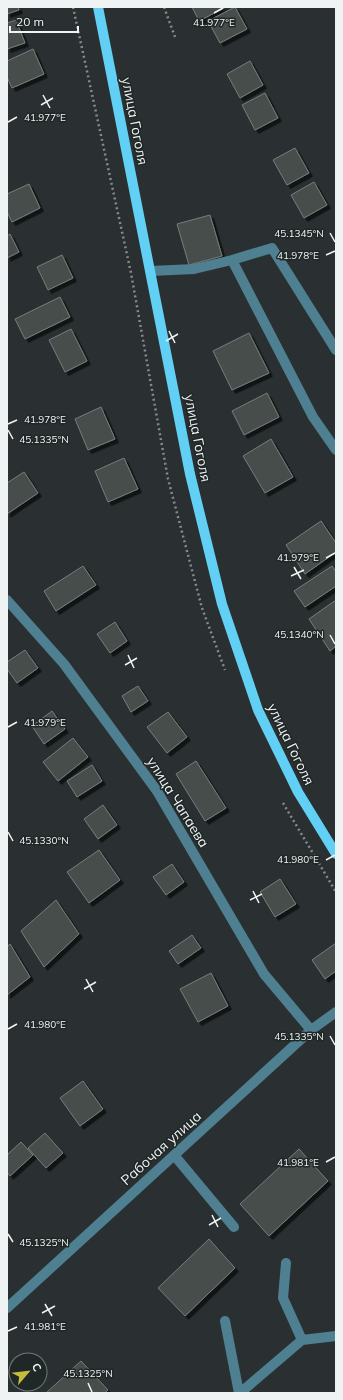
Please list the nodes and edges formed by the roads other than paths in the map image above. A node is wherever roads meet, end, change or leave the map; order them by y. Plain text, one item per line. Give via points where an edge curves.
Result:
1 (98, 7) edge
2 (232, 260) junction
3 (151, 272) junction
4 (336, 350) edge
5 (336, 450) edge
6 (7, 600) edge
7 (336, 854) edge
8 (336, 1012) edge
9 (311, 1030) junction
10 (174, 1155) junction
11 (234, 1227) dead end
12 (286, 1263) dead end
13 (7, 1308) edge
14 (225, 1320) dead end
15 (336, 1336) edge
16 (302, 1340) junction
17 (240, 1393) edge

1 - 3 main road, улица Гоголя
2 - 3 street via 194,268
2 - 4 street via 272,248
2 - 5 street via 313,416
3 - 7 main road, улица Гоголя via 190,474 222,604 258,710 298,792
6 - 9 street, улица Чапаева via 64,664 157,791 264,974
8 - 9 street, Рабочая улица
9 - 10 street, Рабочая улица
10 - 11 street
10 - 13 street, Рабочая улица
12 - 16 street via 283,1298
14 - 17 street
15 - 16 street
16 - 17 street

